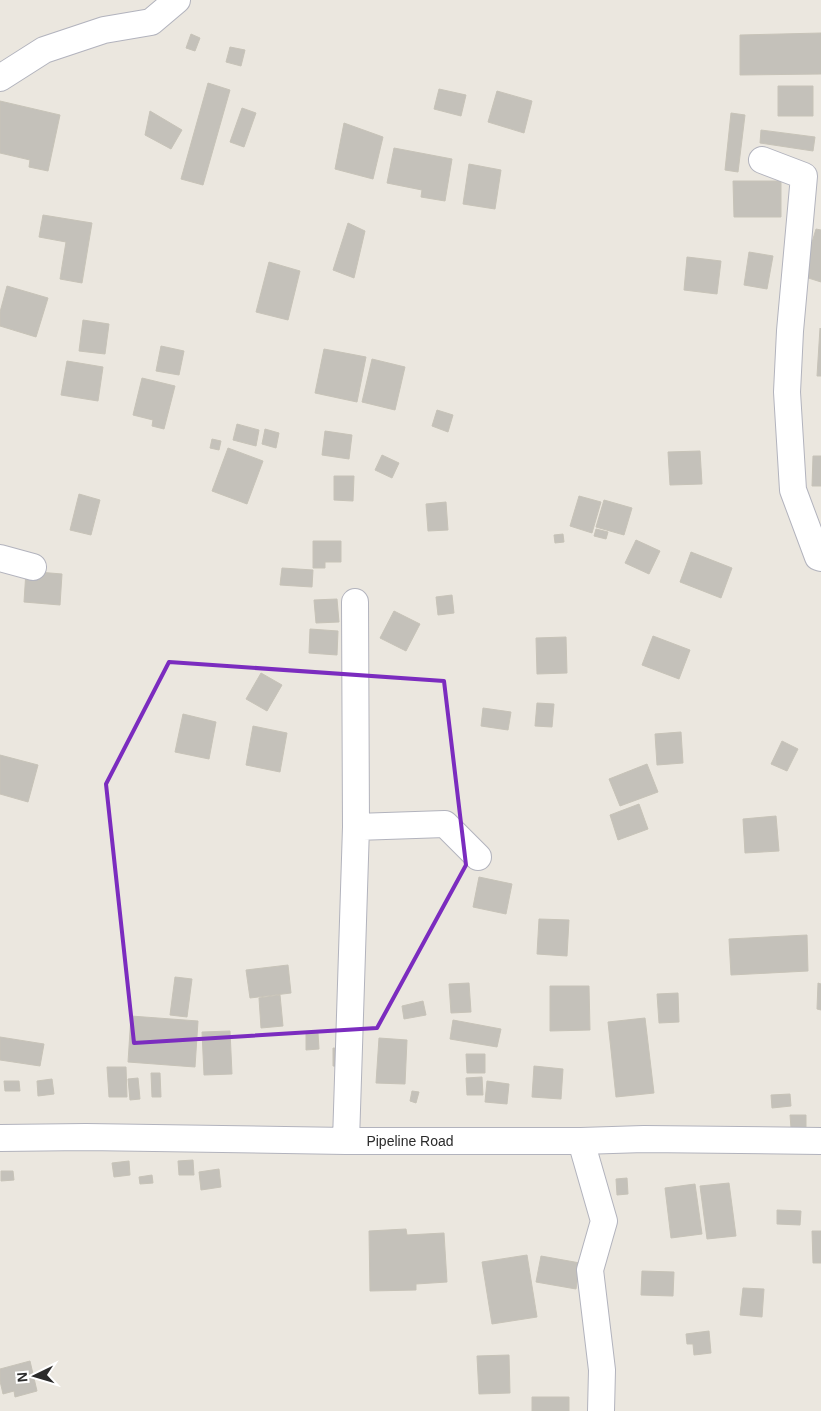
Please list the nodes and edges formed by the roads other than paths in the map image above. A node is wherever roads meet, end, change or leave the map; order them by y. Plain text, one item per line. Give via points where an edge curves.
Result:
1 (177, 0) edge
2 (0, 78) edge
3 (762, 160) dead end
4 (0, 558) edge
5 (821, 558) edge
6 (33, 567) dead end
7 (355, 602) dead end
8 (356, 827) junction
9 (478, 857) dead end
10 (0, 1138) edge
11 (346, 1141) junction
12 (581, 1141) junction
13 (821, 1141) edge
14 (601, 1411) edge

1 - 2 street via 151,22 104,30 44,50
3 - 5 street via 804,176 790,331 788,392 793,490
4 - 6 street
7 - 8 street
8 - 9 street via 445,824
8 - 11 street
10 - 11 street, Pipeline Road
11 - 12 street, Pipeline Road
12 - 13 street, Pipeline Road
12 - 14 street via 604,1222 590,1270 602,1370

